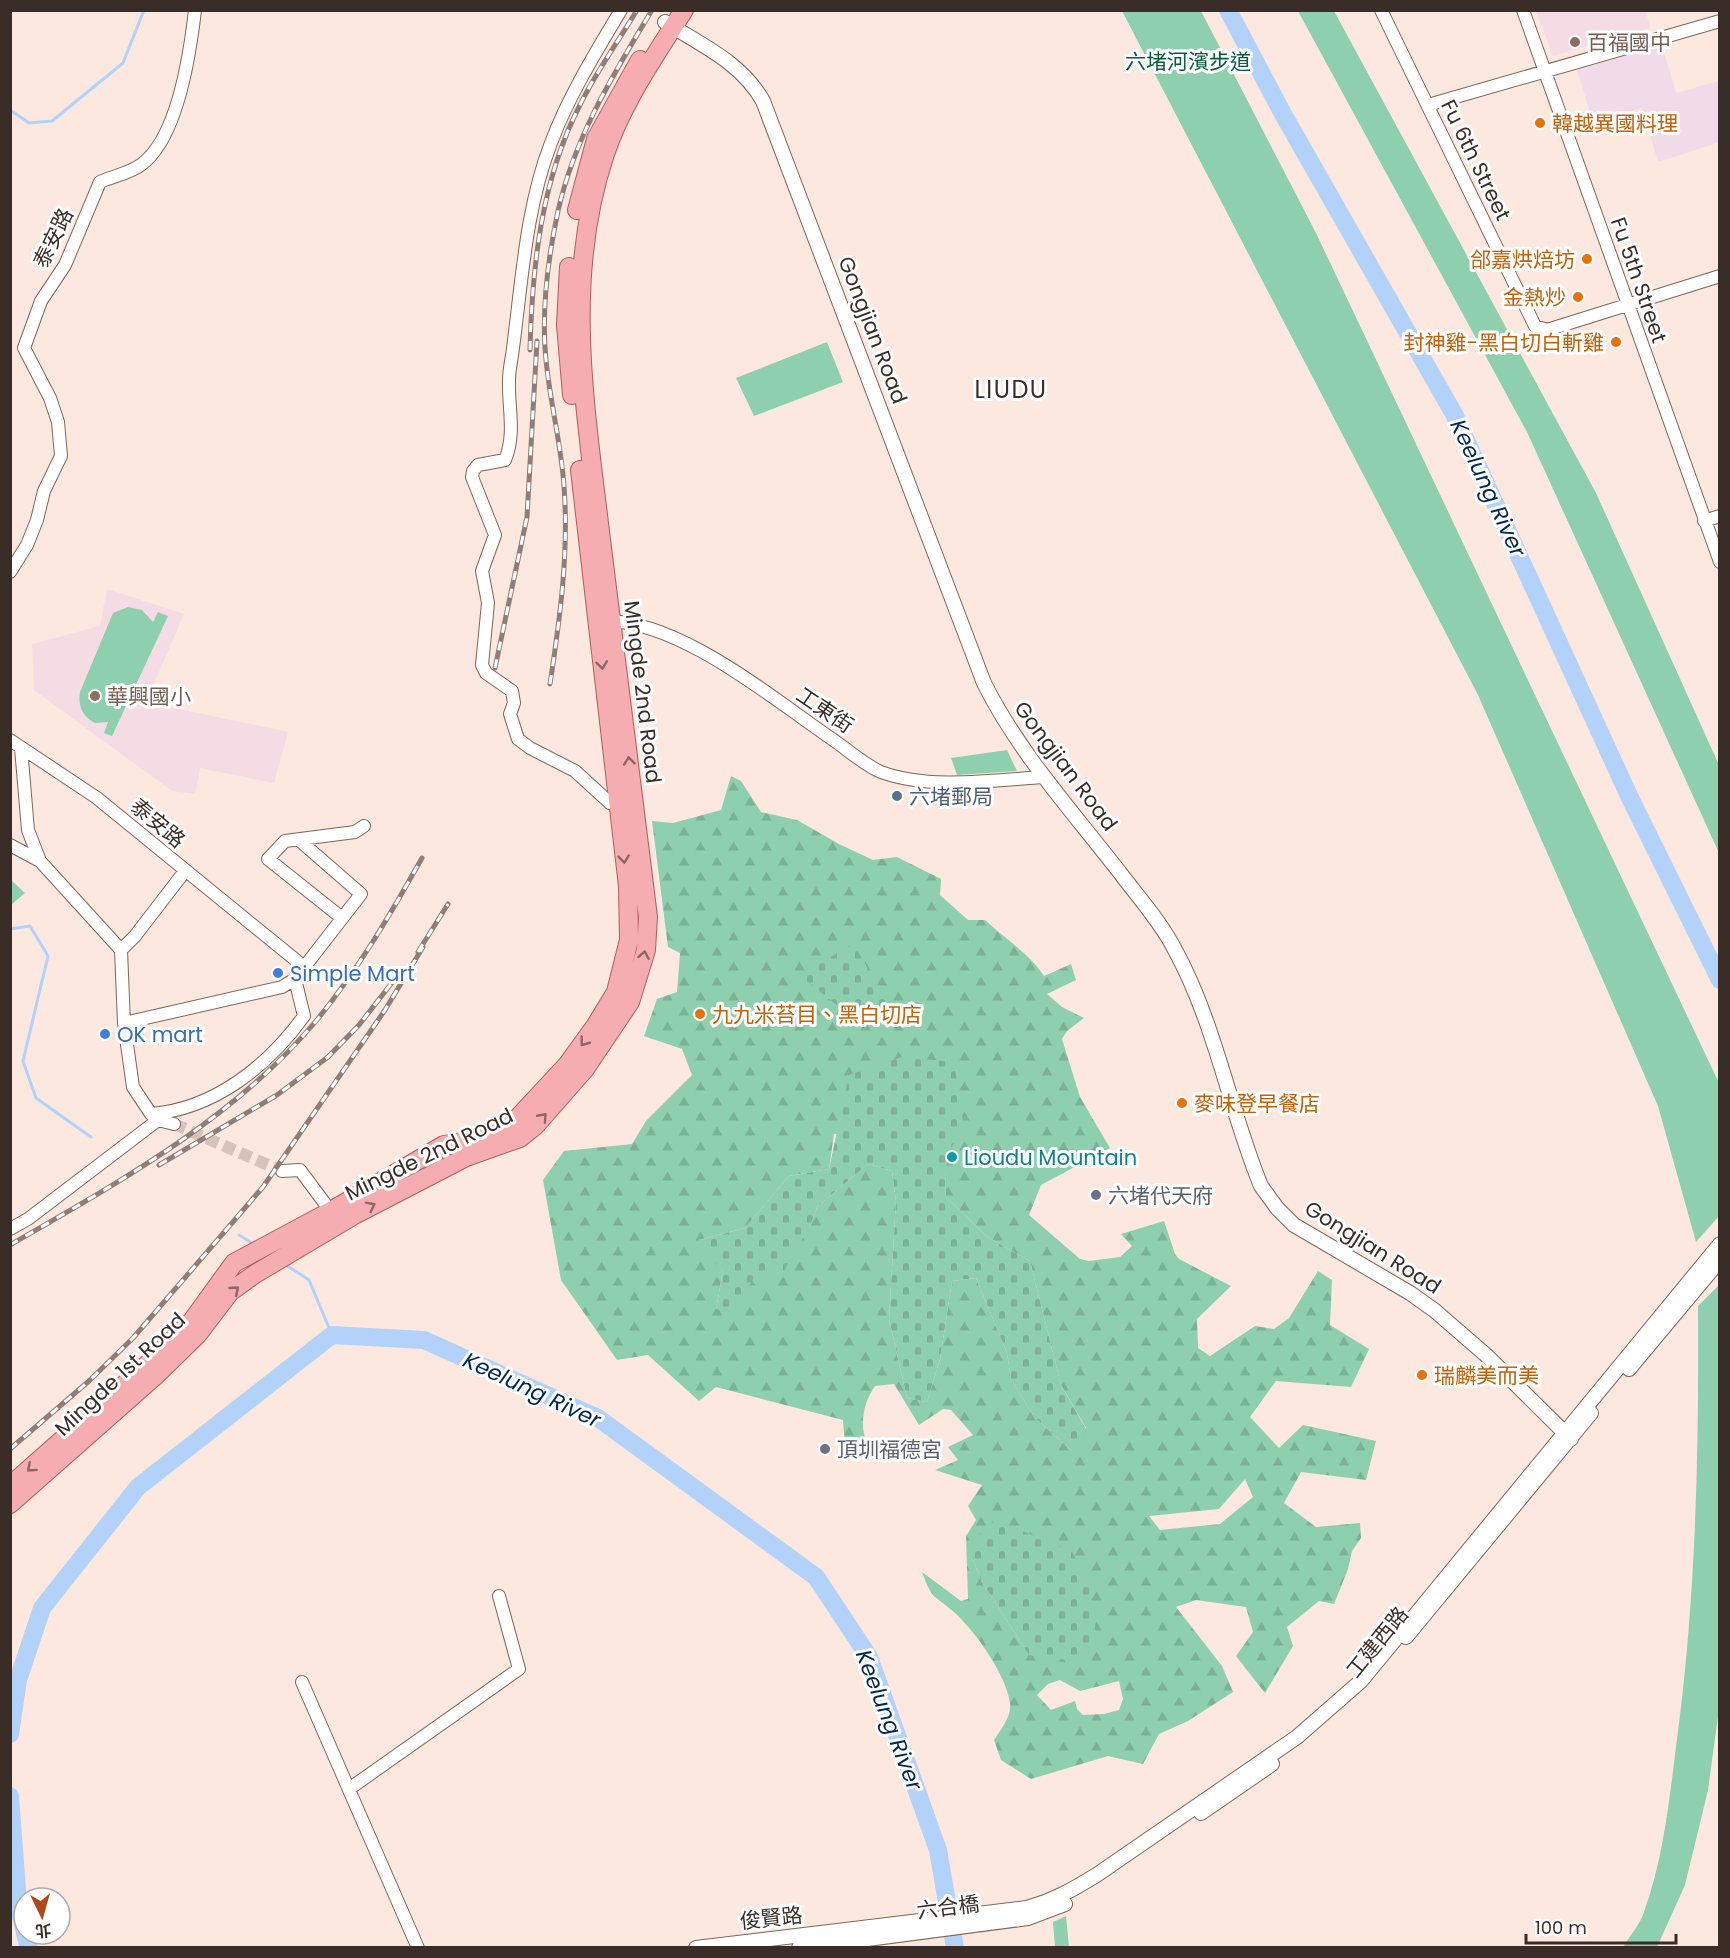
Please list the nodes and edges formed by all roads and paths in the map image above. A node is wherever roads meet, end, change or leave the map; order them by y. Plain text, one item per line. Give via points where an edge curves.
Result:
1 (195, 10) edge
2 (621, 10) edge
3 (684, 10) edge
4 (1381, 10) edge
5 (1523, 10) edge
6 (1718, 10) edge
7 (1719, 15) edge
8 (670, 20) edge
9 (1719, 21) edge
10 (1546, 71) junction
11 (1428, 105) junction
12 (1719, 276) edge
13 (1627, 306) junction
14 (1719, 516) edge
15 (1704, 521) junction
16 (1719, 562) edge
17 (10, 572) edge
18 (604, 621) junction
19 (10, 740) edge
20 (21, 748) junction
21 (1045, 777) junction
22 (610, 803) dead end
23 (364, 826) dead end
24 (299, 840) junction
25 (10, 845) edge
26 (40, 861) junction
27 (185, 871) junction
28 (342, 918) junction
29 (121, 950) junction
30 (303, 966) junction
31 (295, 979) junction
32 (124, 1023) junction
33 (154, 1117) junction
34 (174, 1124) tunnel mouth
35 (282, 1171) tunnel mouth
36 (335, 1217) junction
37 (10, 1229) edge
38 (1719, 1244) edge
39 (1719, 1260) edge
40 (234, 1263) joint
41 (255, 1274) joint
42 (1666, 1319) junction
43 (1567, 1436) junction
44 (10, 1486) edge
45 (10, 1504) edge
46 (499, 1596) dead end
47 (302, 1682) dead end
48 (349, 1789) junction
49 (1047, 1907) joint
50 (853, 1939) edge
51 (759, 1944) edge
52 (418, 1947) edge
53 (696, 1947) edge
54 (799, 1947) edge

1 - 17 street, 泰安路 via 189,64 163,141 140,166 100,182 65,265 41,301 24,348 50,398 62,456 44,491 27,545
2 - 22 street via 550,143 537,190 509,380 513,418 507,454 505,460 478,465 472,471 495,535 482,571 488,603 482,665 486,673 512,691 514,703 510,714 518,739 575,771
3 - 8 main road, Mingde 2nd Road
4 - 11 street, Fu 6th Street
5 - 10 street, Fu 5th Street
6 - 7 street
8 - 18 main road, Mingde 2nd Road via 627,80 596,139 569,263 567,358
8 - 21 street, Gongjian Road via 736,66 763,101 860,350 966,641 998,712
9 - 10 street
10 - 11 street
10 - 13 street, Fu 5th Street
11 - 13 street, Fu 6th Street via 1535,326 1548,330
12 - 13 street
13 - 15 street, Fu 5th Street
14 - 15 street
15 - 16 street, Fu 5th Street
18 - 21 street, 工東街 via 633,623 669,633 880,771 910,778 967,782
18 - 36 main road, Mingde 2nd Road via 648,917 646,950 630,1002 585,1070 520,1138 466,1157
19 - 20 street, 泰安路
20 - 26 street via 28,830
20 - 27 street, 泰安路 via 97,798
21 - 43 street, Gongjian Road via 1174,946 1203,1012 1251,1160 1277,1208 1294,1225 1434,1310 1486,1355
23 - 24 street via 355,832
24 - 28 street via 361,894
24 - 28 street via 285,841 268,859
25 - 26 street
26 - 29 street
27 - 29 street, 泰安路
27 - 30 street
28 - 30 street
29 - 32 street
30 - 31 street
31 - 32 street via 282,987
31 - 33 street via 304,1016 263,1062 204,1102
32 - 33 street via 133,1087
33 - 34 street
33 - 37 street via 28,1219
35 - 36 street via 300,1170
36 - 40 main road, Mingde 2nd Road via 306,1223
36 - 41 main road, Mingde 2nd Road via 321,1236
38 - 42 street
39 - 42 street
40 -> 44 main road, Mingde 1st Road via 192,1321
45 -> 41 main road, Mingde 1st Road via 154,1376 198,1334 230,1293
42 - 43 street, 工建西路
43 - 49 street, 工建西路 via 1349,1695 1297,1737
46 - 48 street via 519,1669
47 - 48 street
48 - 52 street
49 - 50 street, 六合橋
50 - 51 street, 俊賢路
50 - 54 street, 俊賢路
51 - 53 street, 俊賢路

